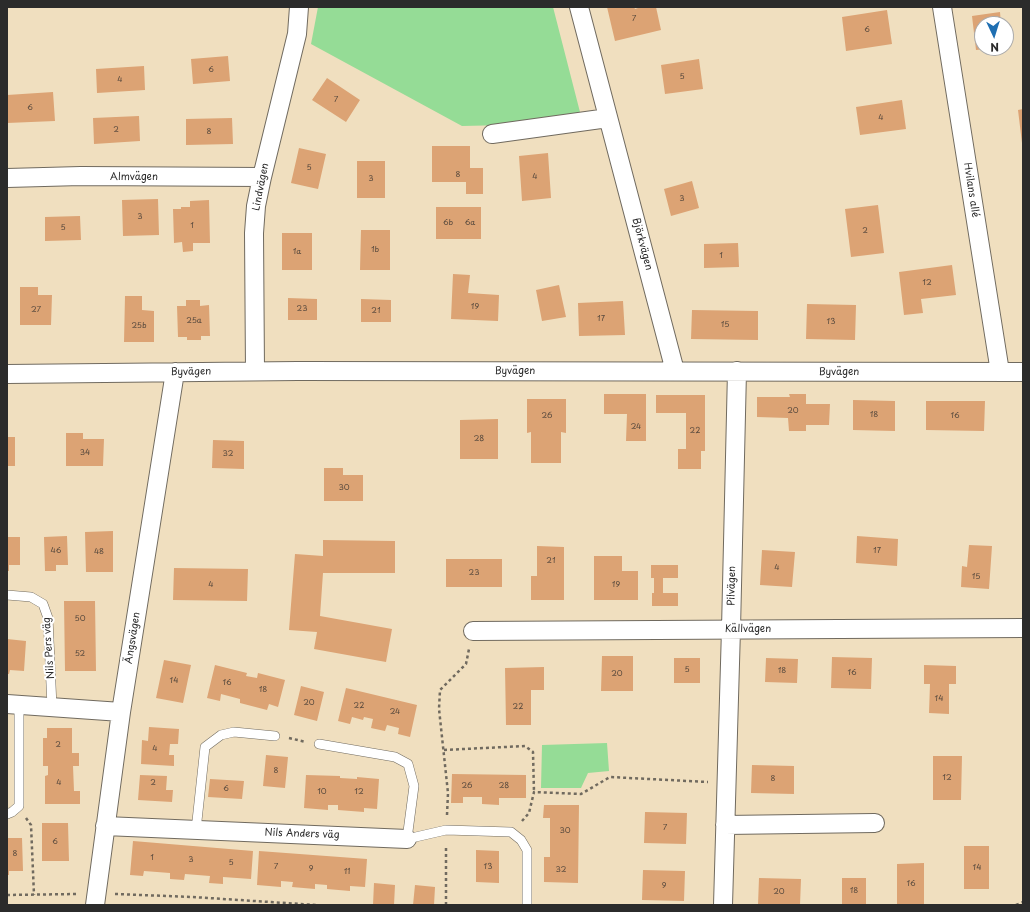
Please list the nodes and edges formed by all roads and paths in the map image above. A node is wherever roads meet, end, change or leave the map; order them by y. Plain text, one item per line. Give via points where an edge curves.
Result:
1 (300, 7) edge
2 (579, 7) edge
3 (942, 7) edge
4 (608, 118) junction
5 (492, 134) dead end
6 (262, 177) junction
7 (7, 178) edge
8 (255, 371) junction
9 (675, 371) junction
10 (736, 371) junction
11 (175, 372) junction
12 (1000, 372) junction
13 (1023, 372) edge
14 (7, 374) edge
15 (7, 595) edge
16 (1023, 628) edge
17 (731, 629) junction
18 (473, 631) joint
19 (13, 704) edge
20 (52, 707) junction
21 (121, 712) junction
22 (275, 736) joint
23 (319, 744) joint
24 (444, 750) junction
25 (726, 783) junction
26 (534, 792) junction
27 (19, 806) junction
28 (7, 814) edge
29 (876, 823) dead end
30 (725, 825) junction
31 (105, 826) junction
32 (196, 830) junction
33 (446, 830) junction
34 (510, 832) junction
35 (407, 839) junction
36 (7, 895) edge
37 (34, 895) junction
38 (96, 899) edge
39 (1023, 902) edge
40 (316, 905) edge
41 (446, 905) edge
42 (527, 905) edge
43 (723, 905) edge
44 (1016, 905) edge

1 - 6 street, Lindvägen via 297,34
2 - 4 street, Björkvägen
3 - 12 street, Hvilans allé
4 - 5 street
4 - 9 street, Björkvägen
6 - 7 street, Almvägen
6 - 8 street, Lindvägen via 254,233
8 - 9 street, Byvägen
8 - 11 street, Byvägen
9 - 10 street, Byvägen
10 - 12 street, Byvägen
10 - 17 street, Pilvägen
11 - 14 street, Byvägen
11 - 21 street, Ängsvägen
12 - 13 street, Byvägen
15 - 20 lane, Nils Pers väg via 32,597 43,604 48,618
16 - 17 street, Källvägen
17 - 18 street, Källvägen
17 - 25 street, Pilvägen
18 - 24 path via 466,664 440,690 439,709
19 - 20 street
19 - 27 lane
20 - 21 street
21 - 31 street, Ängsvägen
22 - 23 path
22 - 32 lane via 234,732 220,735 205,747
23 - 35 lane via 395,757 408,764 414,786
24 - 26 path via 525,746 533,752
24 - 33 path via 448,793
25 - 26 path via 610,777 581,794
25 - 30 street, Pilvägen
26 - 34 path via 529,813
27 - 28 lane
27 - 37 path via 31,825
29 - 30 street
30 - 43 street, Pilvägen
31 - 32 street, Nils Anders väg
31 - 38 street, Ängsvägen
32 - 35 street, Nils Anders väg
33 - 34 lane, Nils Anders väg
33 - 35 lane, Nils Anders väg
33 - 41 path
34 - 42 lane via 521,840 527,850
36 - 37 path
37 - 38 path
38 - 40 path via 193,897
39 - 44 path

